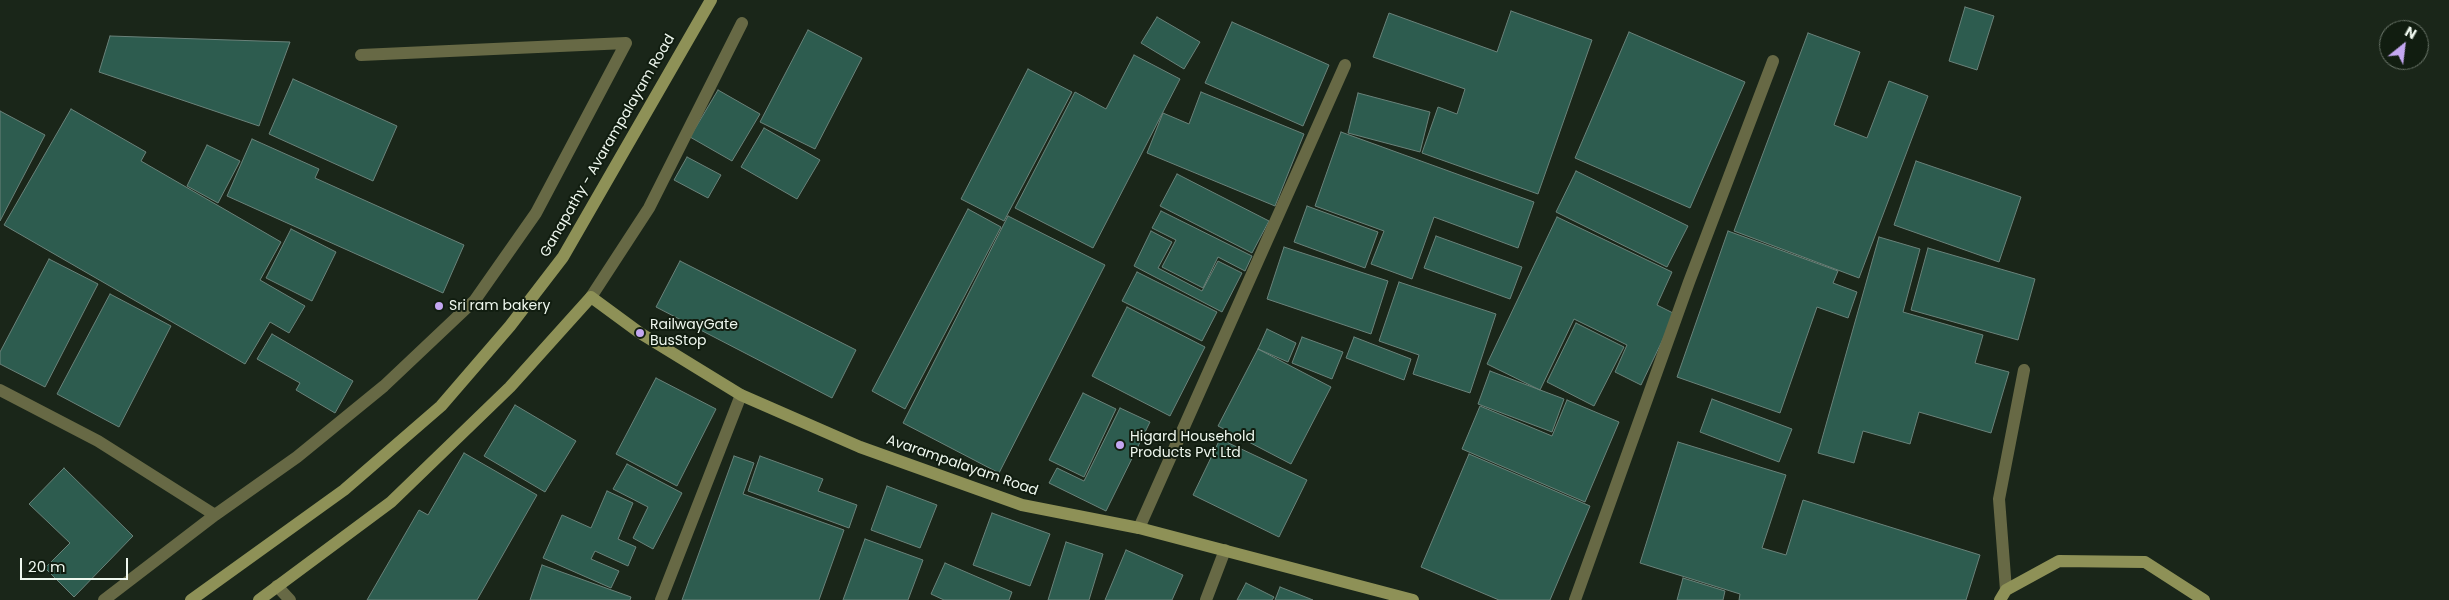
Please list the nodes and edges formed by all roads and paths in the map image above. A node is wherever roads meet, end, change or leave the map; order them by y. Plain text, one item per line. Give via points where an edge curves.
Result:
1 (711, 0) edge
2 (742, 24) dead end
3 (361, 55) dead end
4 (1773, 62) dead end
5 (1345, 65) dead end
6 (591, 297) junction
7 (2024, 370) dead end
8 (0, 390) edge
9 (741, 395) junction
10 (215, 515) junction
11 (1139, 528) junction
12 (1225, 550) junction
13 (277, 586) junction
14 (2003, 595) edge
15 (104, 600) edge
16 (191, 600) edge
17 (259, 600) edge
18 (290, 600) edge
19 (660, 600) edge
20 (1206, 600) edge
21 (1413, 600) edge
22 (1574, 600) edge
23 (2204, 600) edge

1 - 16 street, Ganapathy - Avarampalayam Road via 563,257 510,326 441,406 344,490
2 - 6 street via 650,208
3 - 10 street via 626,43 536,213 475,300 384,386 298,457
4 - 22 street
5 - 11 street
6 - 9 street, Avarampalayam Road via 640,333
6 - 13 street via 510,387 391,502
7 - 14 street via 2000,499
8 - 10 street via 98,441
9 - 11 street, Avarampalayam Road via 860,447 1022,505
9 - 19 street
10 - 15 street
11 - 12 street, Avarampalayam Road
12 - 20 street
12 - 21 street, Avarampalayam Road
13 - 17 street
13 - 18 street
14 - 23 street via 2059,561 2145,562

